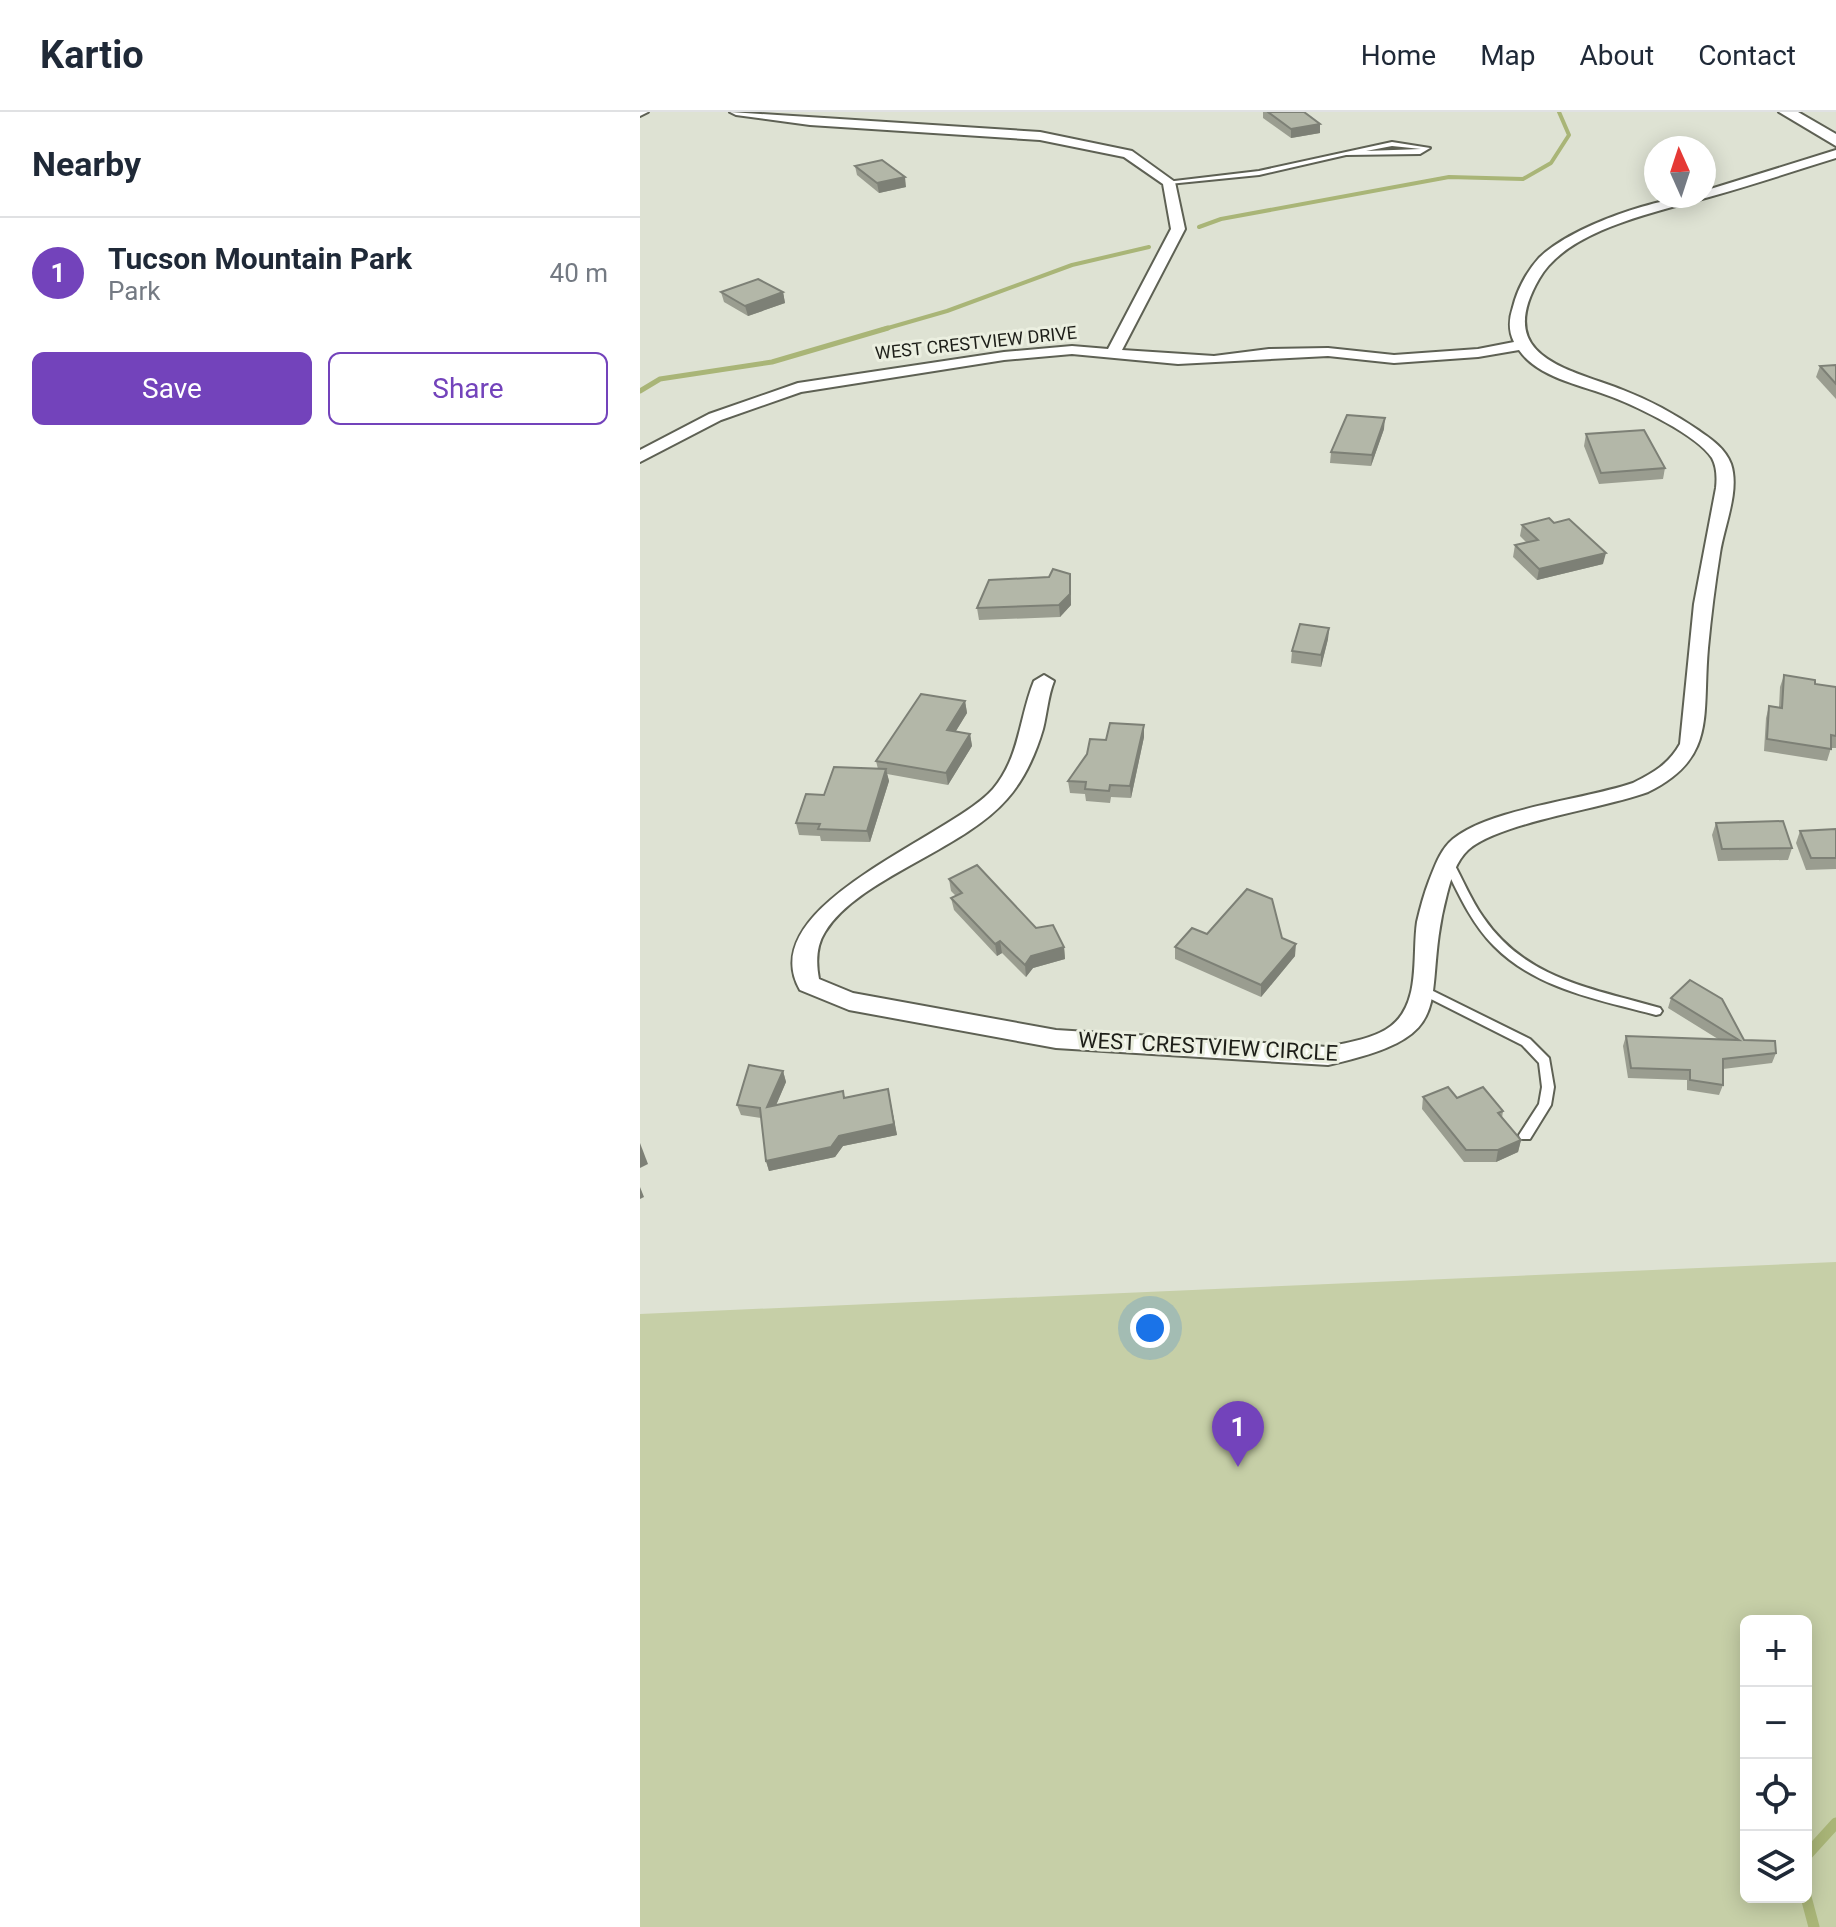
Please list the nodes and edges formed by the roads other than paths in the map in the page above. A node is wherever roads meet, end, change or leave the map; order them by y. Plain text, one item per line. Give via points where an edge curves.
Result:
1 (736, 112) edge
2 (1787, 112) edge
3 (1836, 141) edge
4 (1346, 153) junction
5 (1836, 154) edge
6 (1169, 182) junction
7 (1716, 191) edge
8 (1662, 208) edge
9 (1522, 345) junction
10 (1114, 352) junction
11 (640, 457) edge
12 (1044, 681) dead end
13 (1448, 862) junction
14 (1425, 991) junction
15 (1656, 1011) dead end
16 (1525, 1135) dead end

1 - 6 street via 810,122 1040,136 1128,154
2 - 3 street
4 - 4 lane via 1420,152 1427,148 1392,144
4 - 6 lane via 1259,173
5 - 7 street
6 - 10 street via 1178,229
8 - 9 street via 1574,240 1542,263 1514,322
9 - 10 street, WEST CRESTVIEW DRIVE via 1394,359 1328,352 1178,360
9 - 13 street, WEST CRESTVIEW CIRCLE via 1533,358 1568,377 1620,394 1705,440 1725,470 1704,583 1690,744 1677,765 1637,788 1480,833 1457,848
10 - 11 street, WEST CRESTVIEW DRIVE via 1004,356 798,388 715,417
12 - 14 street, WEST CRESTVIEW CIRCLE via 1032,732 1016,769 993,802 967,831 856,891 823,918 808,944 803,966 808,984 849,1001 1056,1039 1328,1056 1391,1040 1413,1022
13 - 14 street, WEST CRESTVIEW CIRCLE via 1425,940
13 - 15 lane via 1480,921 1527,968 1561,985
14 - 16 lane via 1526,1042 1545,1061 1545,1105

